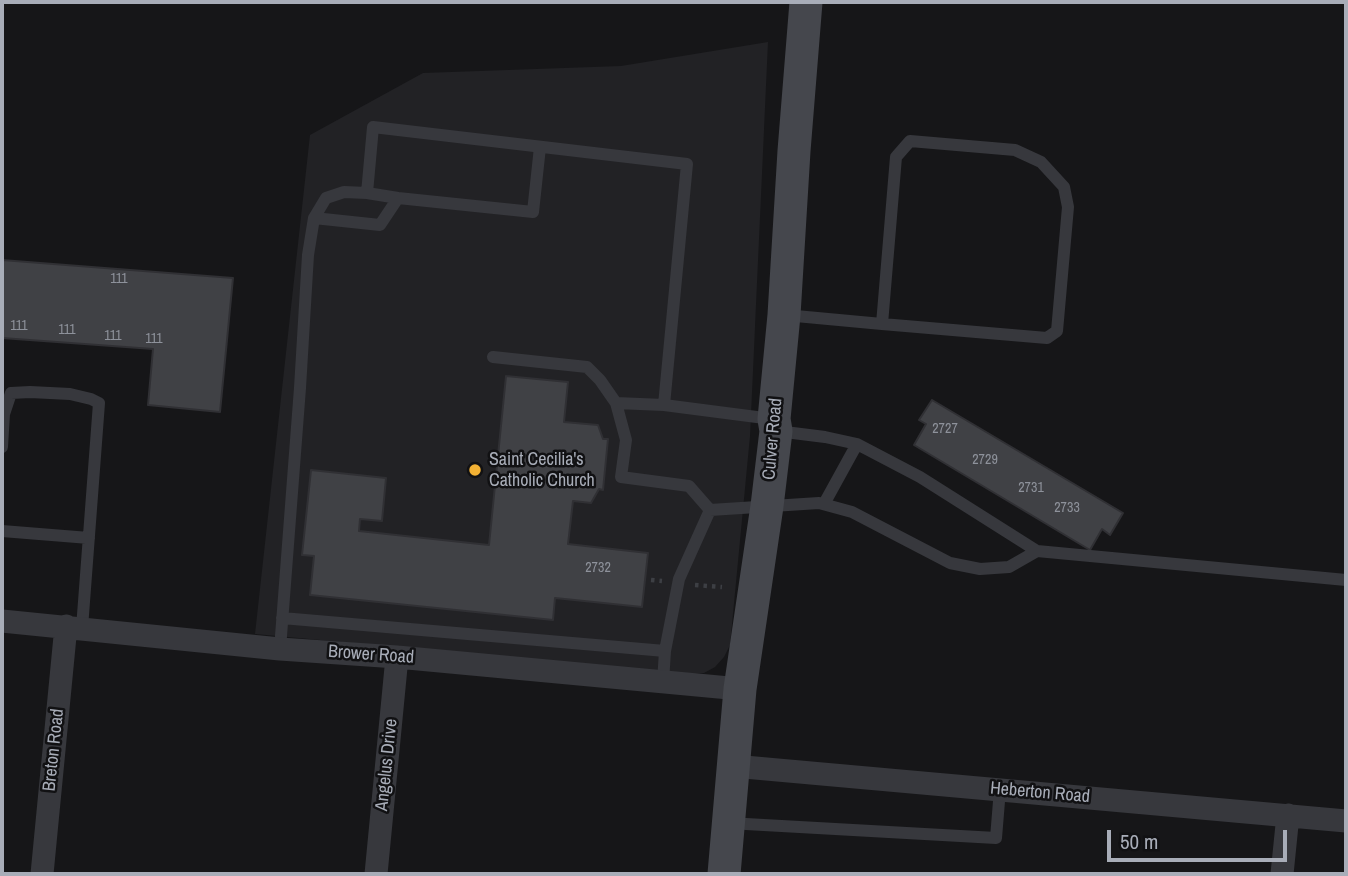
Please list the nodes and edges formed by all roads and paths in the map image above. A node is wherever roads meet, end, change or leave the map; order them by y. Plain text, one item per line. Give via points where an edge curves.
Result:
1 (806, 2) edge
2 (540, 147) junction
3 (366, 193) junction
4 (398, 198) junction
5 (314, 218) junction
6 (785, 315) junction
7 (883, 324) junction
8 (493, 357) dead end
9 (616, 403) junction
10 (664, 405) junction
11 (775, 425) junction
12 (858, 444) junction
13 (2, 447) edge
14 (824, 505) junction
15 (767, 506) junction
16 (710, 510) junction
17 (2, 531) edge
18 (89, 538) junction
19 (1037, 551) junction
20 (1346, 580) edge
21 (282, 618) junction
22 (2, 621) edge
23 (74, 627) junction
24 (280, 649) junction
25 (666, 651) junction
26 (397, 657) junction
27 (663, 682) junction
28 (740, 689) junction
29 (733, 765) junction
30 (1000, 789) junction
31 (1288, 815) junction
32 (1346, 821) edge
33 (728, 823) junction
34 (42, 874) edge
35 (376, 874) edge
36 (723, 874) edge
37 (1282, 874) edge

1 - 6 main road, Culver Road
2 - 3 lane via 373,127
2 - 4 lane via 533,212
2 - 10 lane via 687,164
3 - 4 lane
3 - 5 lane via 344,192 326,198
4 - 5 lane via 380,225
5 - 21 lane
6 - 7 lane
6 - 11 main road, Culver Road
7 - 7 lane via 1047,338 1057,331 1068,207 1064,187 1041,162 1015,150 910,141 896,156
8 - 9 lane via 587,367
9 - 10 lane
9 - 16 lane via 626,440 621,477 689,486
10 - 11 lane
11 - 12 lane
11 - 15 main road, Culver Road
12 - 14 lane
12 - 19 lane
13 - 18 lane via 11,393 70,394 99,403
14 - 15 lane
14 - 19 lane via 852,512 950,564 1009,567
15 - 16 lane
15 - 28 main road, Culver Road
16 - 25 lane via 680,579
17 - 18 lane
18 - 23 lane
19 - 20 lane
21 - 24 lane
21 - 25 lane
22 - 23 street, Brower Road
23 - 24 street, Brower Road
23 - 34 street, Breton Road
24 - 26 street, Brower Road
25 - 27 lane
26 - 27 street, Brower Road
26 - 35 street, Angelus Drive
27 - 28 street, Brower Road
28 - 29 main road, Culver Road
29 - 30 street, Heberton Road
29 - 33 main road, Culver Road
30 - 31 street, Heberton Road
30 - 33 lane via 996,838
31 - 32 street, Heberton Road
31 - 37 street
33 - 36 main road, Culver Road

